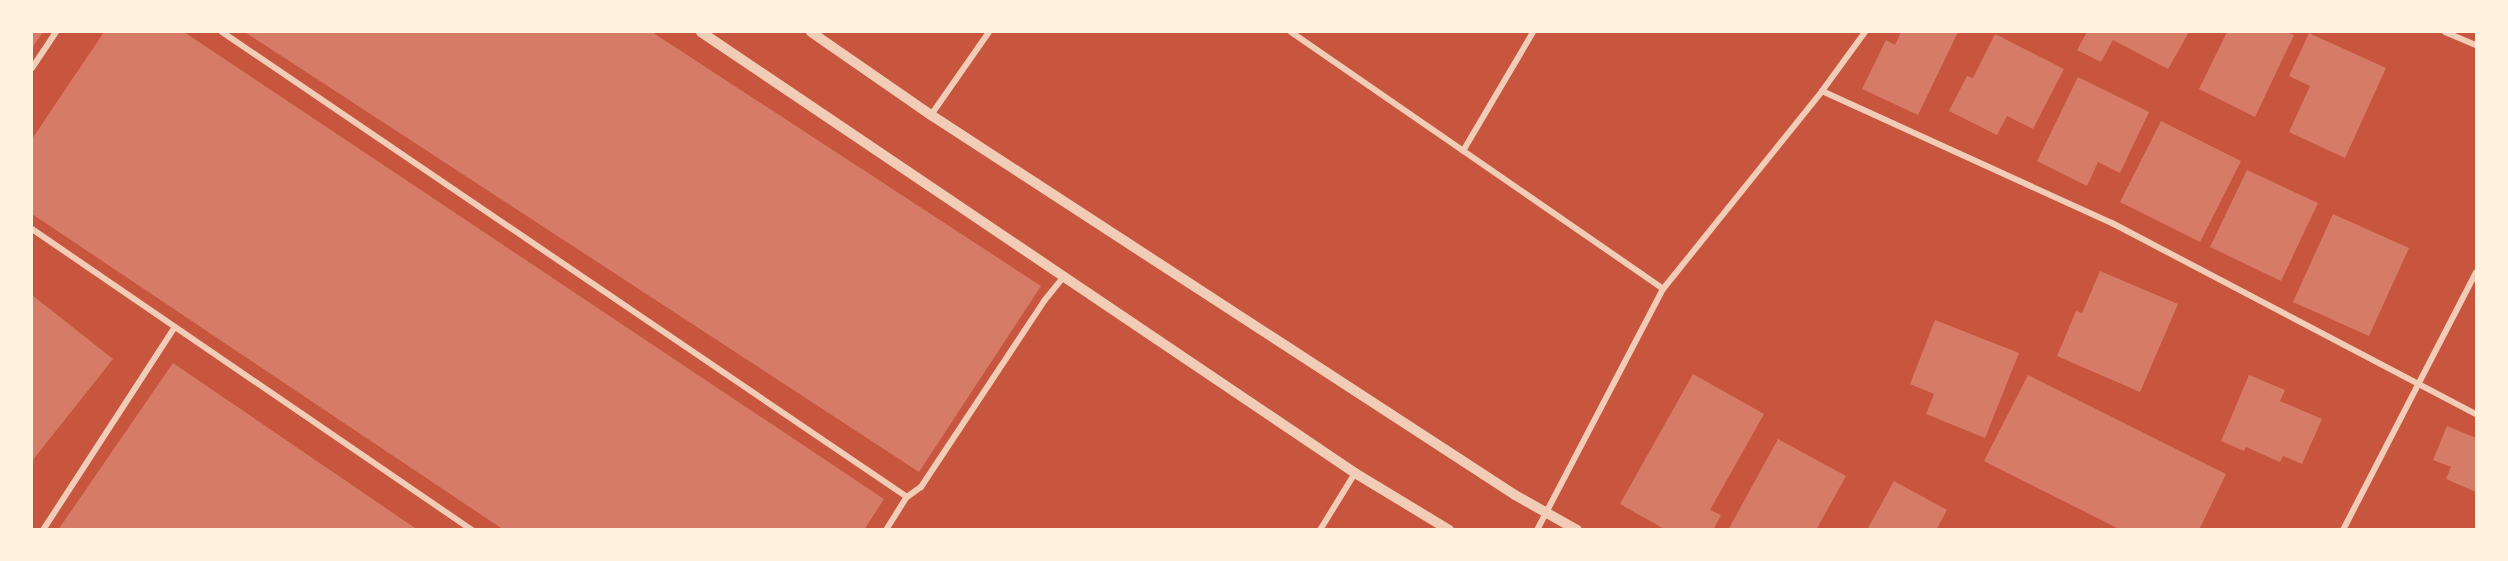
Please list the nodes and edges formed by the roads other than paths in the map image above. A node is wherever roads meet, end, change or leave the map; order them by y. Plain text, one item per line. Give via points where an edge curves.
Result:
1 (56, 32) edge
2 (222, 32) edge
3 (701, 32) edge
4 (811, 32) edge
5 (989, 32) edge
6 (1291, 32) edge
7 (1533, 32) edge
8 (1865, 32) edge
9 (2445, 32) edge
10 (2476, 45) edge
11 (32, 68) edge
12 (1822, 91) junction
13 (931, 116) junction
14 (1463, 151) junction
15 (32, 229) edge
16 (2476, 272) edge
17 (1064, 276) junction
18 (1663, 289) junction
19 (174, 328) junction
20 (2420, 385) junction
21 (2476, 414) edge
22 (1355, 472) junction
23 (907, 497) junction
24 (1548, 513) junction
25 (43, 530) edge
26 (472, 530) edge
27 (886, 530) edge
28 (1320, 530) edge
29 (1449, 530) edge
30 (1537, 530) edge
31 (1577, 530) edge
32 (2343, 530) edge

1 - 11 street
2 - 23 street
3 - 17 street
4 - 13 street
5 - 13 street
6 - 14 street
7 - 14 street
8 - 12 street
9 - 10 street
12 - 18 street
12 - 20 street via 2112,223
13 - 24 street
14 - 18 street
15 - 19 street
16 - 20 street
17 - 22 street
17 - 23 street via 1044,300 921,487
18 - 24 street
19 - 25 street
19 - 26 street
20 - 21 street
20 - 32 street
22 - 28 street
22 - 29 street
23 - 27 street
24 - 30 street
24 - 31 street

